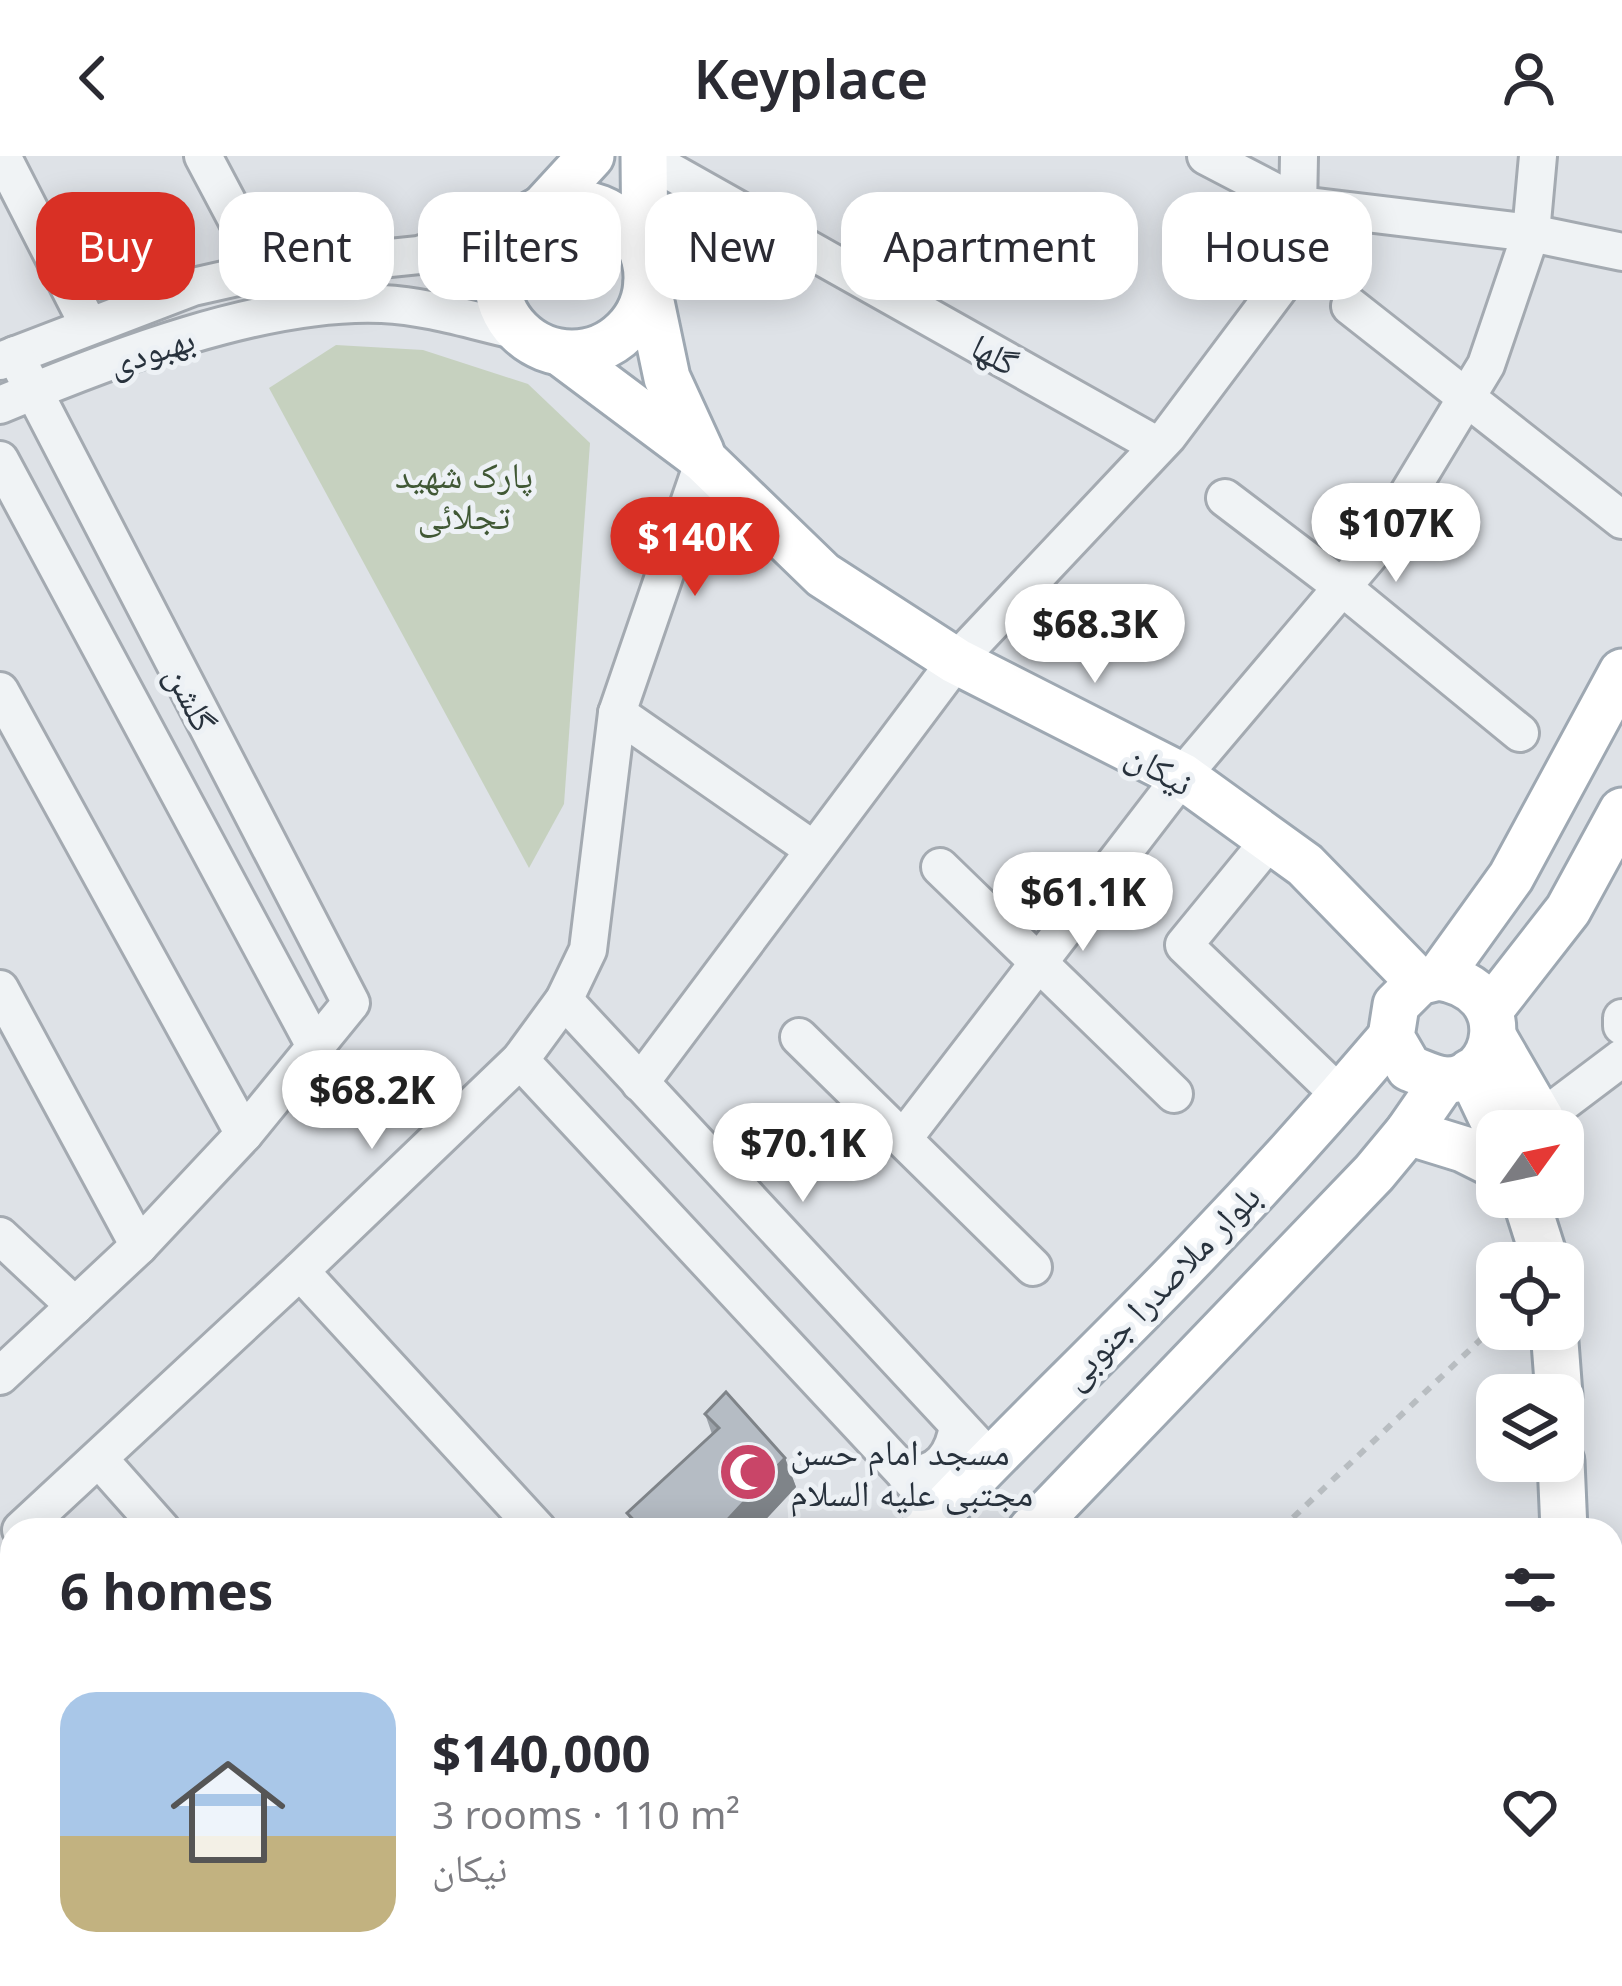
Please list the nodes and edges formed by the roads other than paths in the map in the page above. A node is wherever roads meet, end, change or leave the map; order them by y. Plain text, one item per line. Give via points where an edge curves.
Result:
1 (2, 156) edge
2 (203, 156) edge
3 (591, 156) edge
4 (644, 156) edge
5 (1206, 156) edge
6 (1299, 156) edge
7 (1538, 156) edge
8 (222, 192) edge
9 (555, 192) edge
10 (1275, 192) edge
11 (1300, 192) edge
12 (1372, 213) edge
13 (645, 214) edge
14 (621, 221) edge
15 (1531, 232) junction
16 (1622, 252) edge
17 (645, 268) edge
18 (645, 280) edge
19 (219, 281) edge
20 (501, 300) edge
21 (652, 300) edge
22 (1270, 300) edge
23 (1350, 306) dead end
24 (89, 326) junction
25 (518, 332) junction
26 (562, 353) junction
27 (8, 358) edge
28 (16, 398) edge
29 (1466, 399) junction
30 (1158, 446) junction
31 (0, 460) edge
32 (704, 460) junction
33 (1225, 498) dead end
34 (1622, 520) edge
35 (1342, 587) junction
36 (956, 661) junction
37 (1622, 672) edge
38 (0, 692) edge
39 (617, 713) junction
40 (1520, 734) dead end
41 (1182, 776) junction
42 (1622, 812) edge
43 (1270, 840) junction
44 (814, 850) junction
45 (940, 867) dead end
46 (1510, 877) junction
47 (1568, 910) junction
48 (1039, 962) junction
49 (1429, 980) junction
50 (0, 989) edge
51 (564, 1000) junction
52 (799, 1037) dead end
53 (1391, 1037) junction
54 (315, 1046) junction
55 (1474, 1050) junction
56 (1622, 1058) edge
57 (520, 1060) junction
58 (640, 1083) junction
59 (1174, 1094) dead end
60 (1341, 1096) junction
61 (1515, 1110) edge
62 (1550, 1110) edge
63 (244, 1134) junction
64 (1402, 1138) junction
65 (903, 1139) junction
66 (1476, 1156) edge
67 (0, 1236) edge
68 (139, 1246) junction
69 (1033, 1267) dead end
70 (300, 1271) junction
71 (75, 1306) junction
72 (0, 1376) edge
73 (958, 1425) junction
74 (990, 1459) junction
75 (99, 1460) junction
76 (906, 1475) junction
77 (1563, 1482) edge
78 (34, 1518) edge
79 (151, 1518) edge
80 (527, 1518) edge
81 (931, 1518) edge
82 (936, 1518) edge
83 (1042, 1518) edge
84 (1564, 1518) edge

1 - 24 street
2 - 8 street
3 - 9 main road
4 - 13 main road
4 - 30 street, گلها
5 - 10 street
6 - 11 street
7 - 15 street
12 - 15 street
14 - 17 main road
15 - 16 street
15 - 29 street
18 - 26 main road via 642,308 628,328 609,344
19 - 24 street, بهبودی
20 - 25 main road
21 - 32 main road via 667,378
22 - 30 street
23 - 29 street
24 - 27 street, بهبودی
25 - 26 main road
25 - 28 street, بهبودی via 421,309 321,305 194,334
26 - 32 main road
27 - 28 street, گلشن
28 - 54 street, گلشن via 351,1003
29 - 34 street
29 - 35 street via 1376,547
30 - 36 street
31 - 54 street, گلشن
32 - 36 main road, نیکان via 823,575
32 - 39 street
33 - 35 street
35 - 40 street
35 - 41 street
36 - 41 main road, نیکان
36 - 44 street
37 - 46 main road
38 - 63 street
39 - 44 street
39 - 51 street via 587,950
41 - 43 main road, نیکان
41 - 48 street
42 - 47 main road
43 - 49 main road, نیکان
43 - 60 street via 1184,945
44 - 58 street
45 - 48 street
46 - 47 main road via 1512,900 1526,914 1539,919
46 - 49 main road
47 - 55 main road
48 - 59 street
48 - 65 street
49 - 53 main road via 1396,1005
49 - 55 main road via 1460,980 1479,992
50 - 68 street
51 - 57 street
51 - 58 street
52 - 65 street
53 - 55 main road via 1409,1068
53 - 60 main road, بلوار ملاصدرا جنوبی
54 - 63 street
55 - 61 main road
55 - 64 main road
56 - 62 street
57 - 70 street
57 - 76 street
58 - 73 street
60 - 64 main road via 1364,1093 1386,1103
60 - 74 main road, بلوار ملاصدرا جنوبی
63 - 68 street
64 - 66 main road
64 - 83 main road
65 - 69 street
67 - 71 street
68 - 71 street
70 - 75 street
70 - 80 street
71 - 72 street
73 - 74 street
73 - 76 street via 954,1448 938,1468
74 - 82 main road, بلوار ملاصدرا جنوبی
75 - 78 street
75 - 79 street
76 - 81 street
77 - 84 main road

